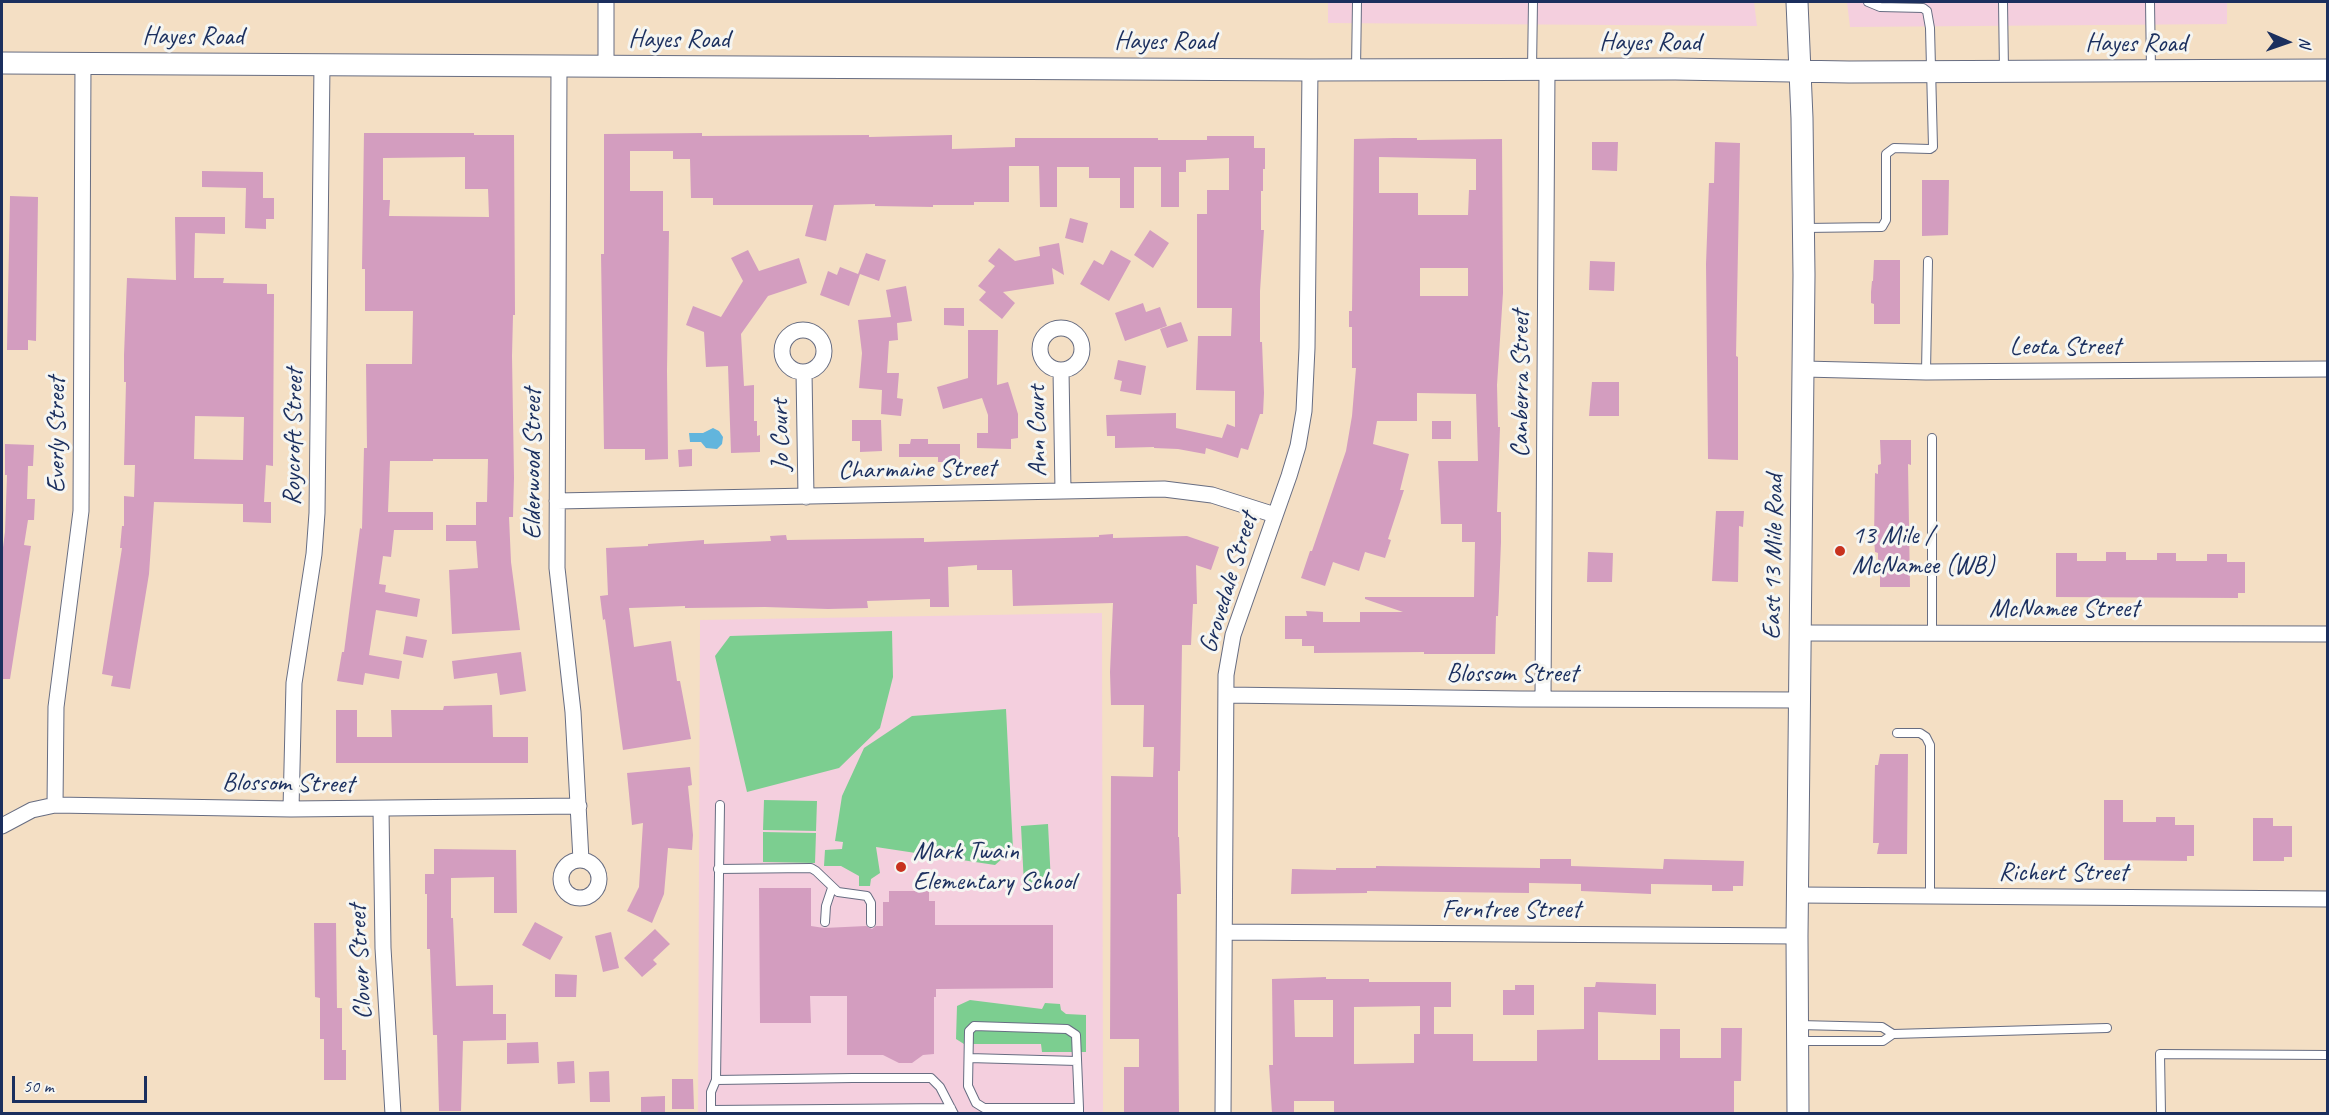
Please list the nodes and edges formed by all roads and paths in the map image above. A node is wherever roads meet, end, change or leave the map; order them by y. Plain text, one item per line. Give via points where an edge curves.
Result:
1 (606, 2) edge
2 (1357, 2) edge
3 (1533, 2) edge
4 (1797, 2) edge
5 (1868, 2) edge
6 (2003, 2) edge
7 (2150, 2) edge
8 (2, 63) edge
9 (83, 63) junction
10 (322, 64) junction
11 (559, 66) junction
12 (606, 67) junction
13 (1310, 70) junction
14 (1356, 70) junction
15 (1539, 70) junction
16 (2328, 70) edge
17 (1800, 71) junction
18 (2151, 71) junction
19 (1931, 72) junction
20 (2004, 72) junction
21 (1803, 228) junction
22 (1928, 261) dead end
23 (1804, 369) junction
24 (2328, 369) edge
25 (1061, 370) dead end
26 (804, 372) dead end
27 (1926, 372) junction
28 (1932, 438) dead end
29 (1063, 491) junction
30 (806, 497) junction
31 (557, 501) junction
32 (1275, 515) junction
33 (1932, 632) junction
34 (1801, 633) junction
35 (2328, 634) edge
36 (1226, 695) junction
37 (1543, 698) junction
38 (1799, 700) junction
39 (1897, 733) dead end
40 (55, 805) junction
41 (720, 805) dead end
42 (579, 806) junction
43 (291, 809) junction
44 (381, 809) junction
45 (2, 826) edge
46 (581, 860) dead end
47 (718, 869) junction
48 (832, 888) junction
49 (1798, 895) junction
50 (1930, 896) junction
51 (2328, 899) edge
52 (825, 922) dead end
53 (871, 923) dead end
54 (1225, 932) junction
55 (1797, 936) junction
56 (2107, 1028) dead end
57 (1798, 1033) junction
58 (1893, 1034) junction
59 (2328, 1054) edge
60 (969, 1058) junction
61 (1077, 1061) junction
62 (716, 1080) junction
63 (953, 1111) edge
64 (1079, 1111) edge
65 (711, 1112) edge
66 (393, 1113) edge
67 (1223, 1113) edge
68 (1798, 1113) edge
69 (2161, 1113) edge

1 - 12 street
2 - 14 lane
3 - 15 lane
4 - 17 street, East 13 Mile Road
5 - 19 lane via 1927,11
6 - 20 lane
7 - 18 lane
8 - 9 street, Hayes Road
9 - 10 street, Hayes Road
9 - 40 street, Everly Street via 81,511 56,707
10 - 11 street, Hayes Road
10 - 43 street, Roycroft Street via 318,504 294,683
11 - 12 street, Hayes Road
11 - 31 street, Elderwood Street
12 - 13 street, Hayes Road
13 - 14 street, Hayes Road
13 - 32 street, Grovedale Street via 1306,390 1296,453
14 - 15 street, Hayes Road
15 - 17 street, Hayes Road
15 - 37 street, Canberra Street
16 - 18 street, Hayes Road
17 - 19 street, Hayes Road
17 - 21 street, East 13 Mile Road
18 - 20 street, Hayes Road
19 - 20 street, Hayes Road
19 - 21 lane via 1933,147 1890,149 1886,154 1884,226
21 - 23 street, East 13 Mile Road
22 - 27 lane
23 - 27 street, Leota Street
23 - 34 street, East 13 Mile Road
24 - 27 street, Leota Street
25 - 29 street, Ann Court
26 - 30 street, Jo Court
28 - 33 lane
29 - 30 street, Charmaine Street
29 - 32 street, Charmaine Street via 1182,490
30 - 31 street, Charmaine Street
31 - 42 street, Elderwood Street via 557,568
32 - 36 street, Grovedale Street via 1233,635
33 - 34 street, McNamee Street
33 - 35 street, McNamee Street
34 - 38 street, East 13 Mile Road
36 - 37 street, Blossom Street
36 - 54 street, Grovedale Street
37 - 38 street, Blossom Street
38 - 49 street, East 13 Mile Road
39 - 50 lane via 1920,734 1930,745
40 - 43 street, Blossom Street
40 - 45 street, Blossom Street via 32,810
41 - 47 lane
42 - 44 street, Blossom Street
42 - 46 street, Elderwood Street
43 - 44 street, Blossom Street
44 - 66 street, Clover Street via 383,948
47 - 48 lane via 811,868
47 - 62 lane
48 - 52 lane
48 - 53 lane via 867,896
49 - 50 street, Richert Street
49 - 55 street, East 13 Mile Road
50 - 51 street, Richert Street
54 - 55 street, Ferntree Street
54 - 67 street, Grovedale Street
55 - 57 street, East 13 Mile Road
56 - 58 lane
57 - 58 lane via 1882,1027
57 - 58 lane via 1883,1041
57 - 68 street, East 13 Mile Road
59 - 69 lane via 2160,1054
60 - 61 lane
60 - 61 lane via 969,1031 974,1026 1067,1029 1076,1035
60 - 64 lane via 968,1086 976,1103 984,1108
61 - 64 lane
62 - 63 lane via 931,1078
62 - 65 lane via 711,1092
63 - 65 lane

